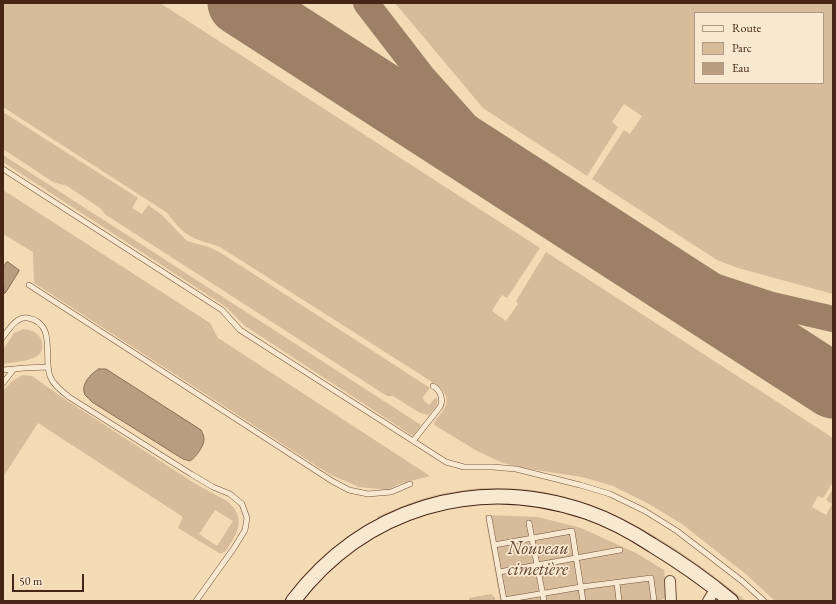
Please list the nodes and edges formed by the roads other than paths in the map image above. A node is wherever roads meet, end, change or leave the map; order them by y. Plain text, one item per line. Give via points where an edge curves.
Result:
1 (3, 169) edge
2 (29, 285) dead end
3 (3, 338) edge
4 (48, 367) junction
5 (14, 369) junction
6 (3, 370) edge
7 (3, 383) edge
8 (433, 386) dead end
9 (413, 441) junction
10 (410, 484) dead end
11 (489, 518) dead end
12 (529, 524) dead end
13 (532, 538) junction
14 (494, 545) junction
15 (620, 550) dead end
16 (576, 558) junction
17 (538, 565) junction
18 (499, 572) junction
19 (670, 581) dead end
20 (617, 583) junction
21 (582, 587) junction
22 (716, 588) junction
23 (543, 593) junction
24 (504, 600) edge
25 (196, 601) edge
26 (293, 601) edge
27 (544, 601) edge
28 (583, 601) edge
29 (619, 601) edge
30 (654, 601) edge
31 (672, 601) edge
32 (708, 601) edge
33 (731, 601) edge
34 (764, 601) edge

1 - 9 lane via 222,310 240,330
2 - 10 lane via 349,490 368,494 391,492
3 - 4 lane via 10,327 21,318 34,320 42,325 47,339
4 - 5 lane
4 - 25 lane via 54,384 69,397 191,474 230,494 242,504 247,518 245,530
5 - 6 lane
5 - 7 lane
8 - 9 lane via 438,390 442,403
9 - 34 lane via 446,462 464,467 516,469 610,494 645,511 677,531
11 - 14 lane
12 - 13 lane
13 - 14 lane
13 - 16 lane via 572,531
13 - 17 lane
14 - 18 lane
15 - 16 lane
16 - 17 lane
16 - 21 lane
17 - 18 lane
17 - 23 lane
18 - 24 lane
19 - 31 street
20 - 21 lane
20 - 29 lane
20 - 30 lane via 651,578
21 - 23 lane
21 - 28 lane
22 - 26 main road via 646,541 588,512 553,502 505,496 464,499 397,517 362,536 331,559
22 - 32 street
22 - 33 main road
23 - 24 lane
23 - 27 lane

